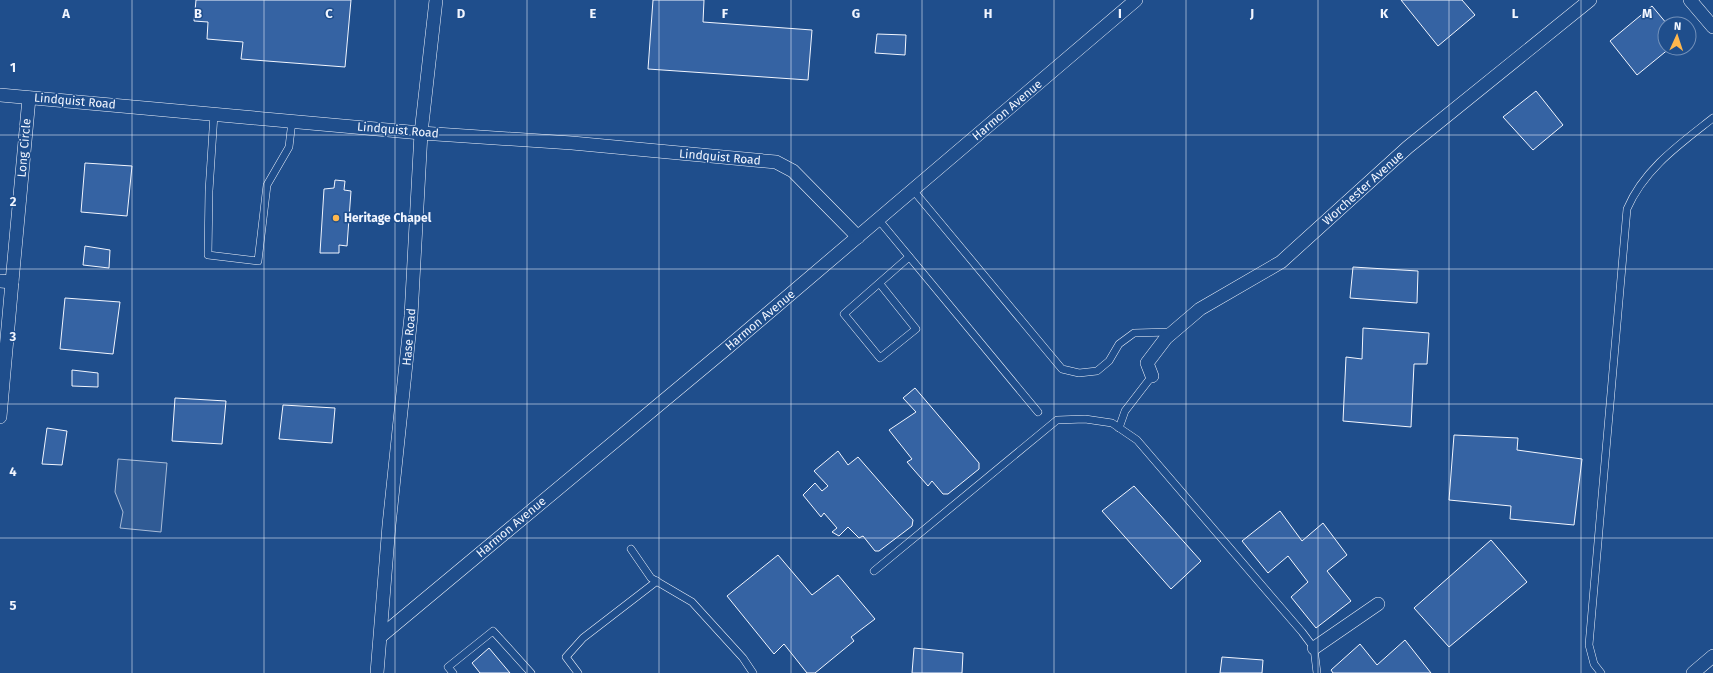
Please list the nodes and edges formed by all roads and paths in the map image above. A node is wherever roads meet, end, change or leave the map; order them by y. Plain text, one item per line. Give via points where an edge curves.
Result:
1 (436, 0) edge
2 (1136, 0) edge
3 (1590, 0) edge
4 (1690, 0) edge
5 (1713, 27) edge
6 (0, 95) edge
7 (29, 98) junction
8 (214, 114) junction
9 (1713, 118) edge
10 (292, 121) junction
11 (421, 133) junction
12 (913, 190) junction
13 (878, 219) junction
14 (858, 237) junction
15 (909, 257) junction
16 (6, 282) edge
17 (880, 284) junction
18 (1173, 332) junction
19 (1152, 376) joint
20 (1038, 412) dead end
21 (0, 417) edge
22 (1119, 428) junction
23 (630, 549) dead end
24 (874, 571) dead end
25 (657, 582) junction
26 (1378, 604) dead end
27 (381, 636) junction
28 (1314, 648) junction
29 (1713, 656) edge
30 (377, 673) edge
31 (453, 673) edge
32 (531, 673) edge
33 (578, 673) edge
34 (753, 673) edge
35 (1317, 673) edge
36 (1601, 673) edge
37 (1693, 673) edge

1 - 11 street, Hase Road
2 - 12 street, Harmon Avenue
3 - 18 street, Worchester Avenue via 1408,147 1282,262 1200,309
4 - 5 street
6 - 7 street, Lindquist Road
7 - 8 street, Lindquist Road
7 - 16 street, Long Circle
8 - 10 street, Lindquist Road
8 - 10 lane via 208,255 258,261 267,185 289,147
9 - 36 lane via 1664,157 1634,192 1627,209 1589,645 1594,664
10 - 11 street, Lindquist Road
11 - 14 street, Lindquist Road via 572,143 776,162 793,171
11 - 27 street, Hase Road via 411,316 389,525
12 - 13 street, Harmon Avenue
12 - 18 lane via 1062,369 1079,373 1097,371 1109,361 1119,344 1134,333
13 - 14 street, Harmon Avenue
13 - 15 lane
14 - 27 street, Harmon Avenue
15 - 17 lane
15 - 20 lane
16 - 21 street, Long Circle
17 - 17 lane via 844,314 880,358 916,329
18 - 19 street, Worchester Avenue via 1147,363
19 - 22 lane via 1124,411
22 - 24 lane via 1112,423 1085,418 1057,420
22 - 28 lane via 1137,440
23 - 25 lane via 651,578
25 - 33 lane via 584,638 566,657
25 - 34 lane via 692,602 743,658
26 - 28 street
27 - 30 street, Hase Road
28 - 35 lane
29 - 37 street
31 - 32 lane via 448,667 492,631

